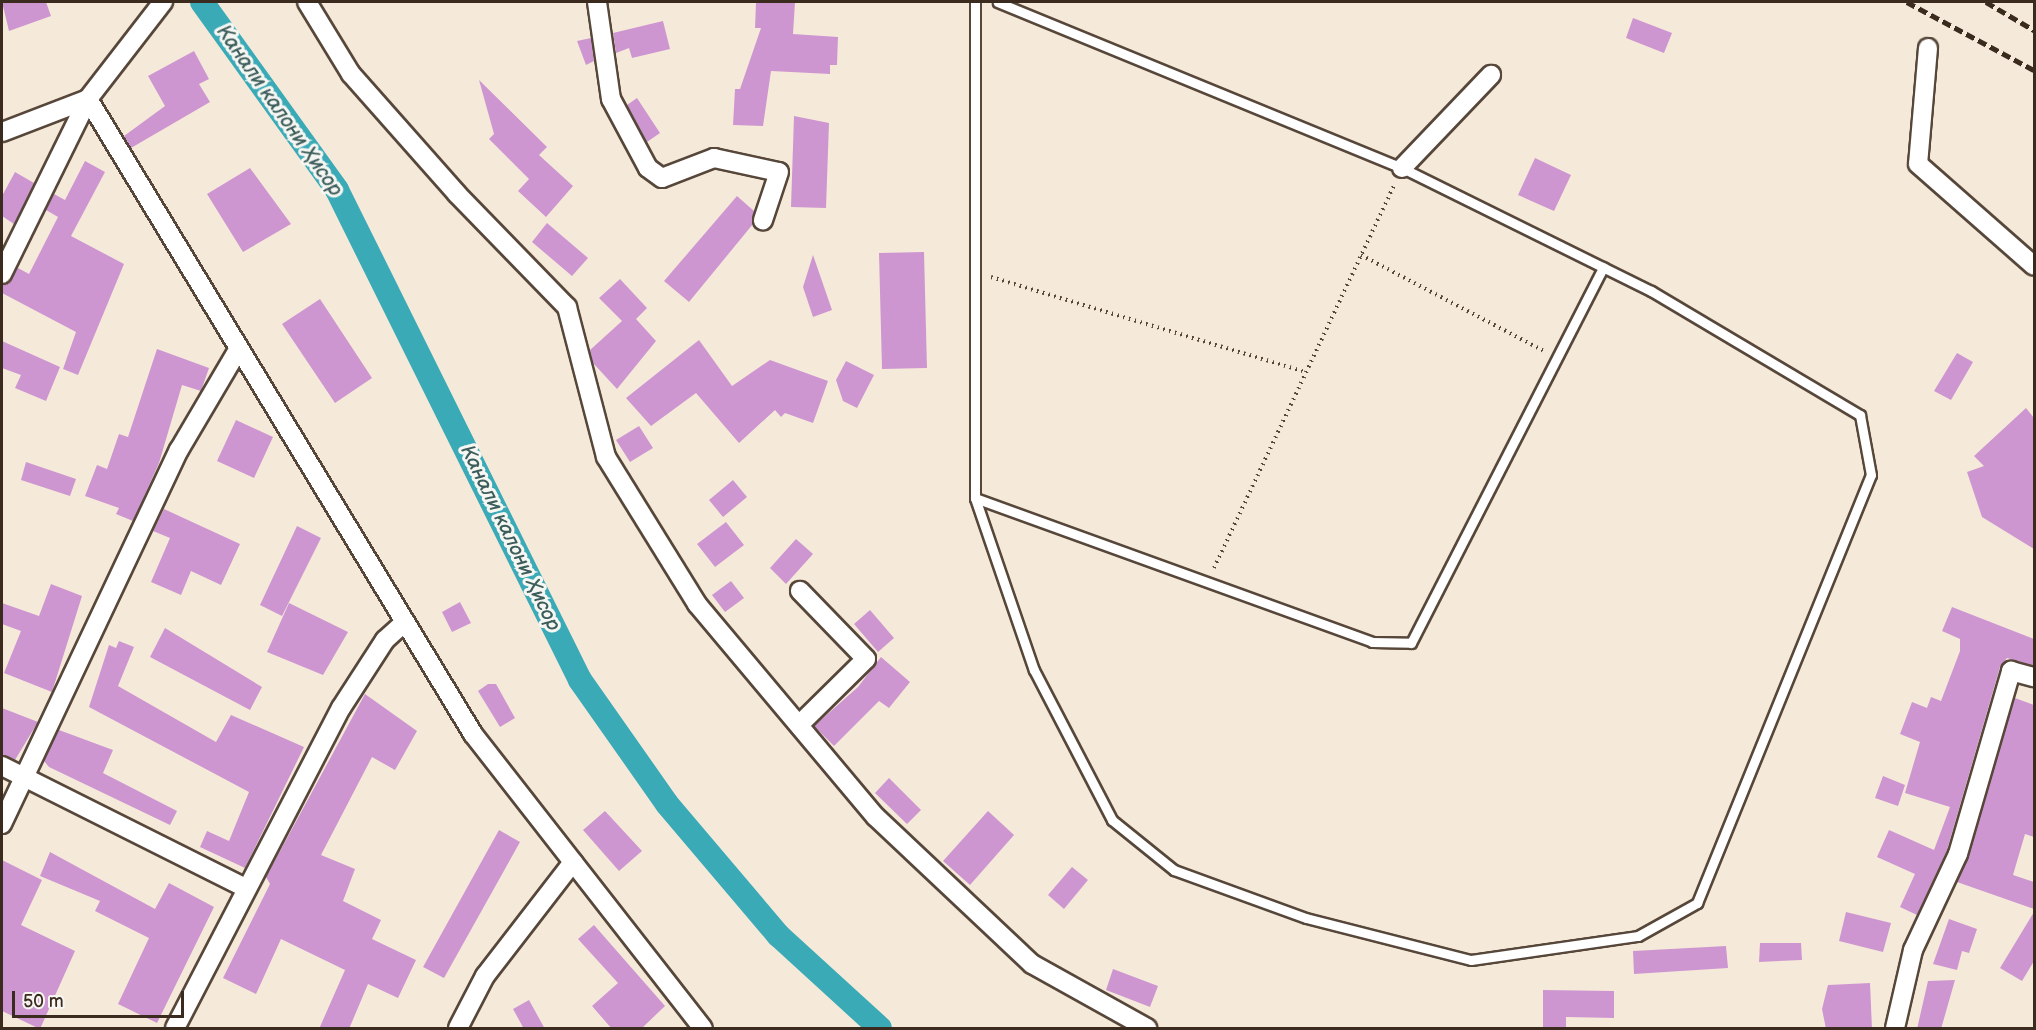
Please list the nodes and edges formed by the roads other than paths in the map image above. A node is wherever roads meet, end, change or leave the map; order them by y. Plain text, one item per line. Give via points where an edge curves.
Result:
1 (307, 2) edge
2 (597, 2) edge
3 (975, 2) edge
4 (999, 2) edge
5 (156, 3) edge
6 (1928, 48) dead end
7 (1491, 75) dead end
8 (88, 99) junction
9 (2, 132) edge
10 (1402, 168) junction
11 (763, 220) dead end
12 (2034, 266) edge
13 (1604, 267) junction
14 (2, 274) edge
15 (239, 348) junction
16 (975, 498) junction
17 (800, 591) dead end
18 (405, 622) junction
19 (2034, 677) edge
20 (799, 725) junction
21 (2, 766) edge
22 (24, 777) junction
23 (2, 824) edge
24 (573, 862) junction
25 (246, 888) junction
26 (175, 1029) edge
27 (458, 1029) edge
28 (703, 1029) edge
29 (1147, 1029) edge
30 (1895, 1029) edge

1 - 20 street via 351,74 457,194 567,307 606,457 697,604
2 - 11 street via 611,99 648,168 662,178 714,158 779,172
3 - 16 lane
4 - 10 lane
5 - 8 street
6 - 12 street via 1918,164
7 - 10 street
8 - 9 street
8 - 14 street
8 - 15 street
10 - 13 lane
13 - 16 lane via 1560,360 1411,643 1372,642
13 - 16 lane via 1860,415 1871,475 1697,903 1638,936 1471,960 1306,918 1174,870 1112,820 1034,670
15 - 18 street
15 - 22 street via 180,450
17 - 20 street via 866,659
18 - 24 street via 473,734
18 - 25 street via 385,640 341,708
19 - 30 street via 2011,671 1958,854 1912,950
20 - 29 street via 876,817 1032,964
21 - 22 street
22 - 23 street
22 - 25 street
24 - 27 street via 485,976
24 - 28 street
25 - 26 street

